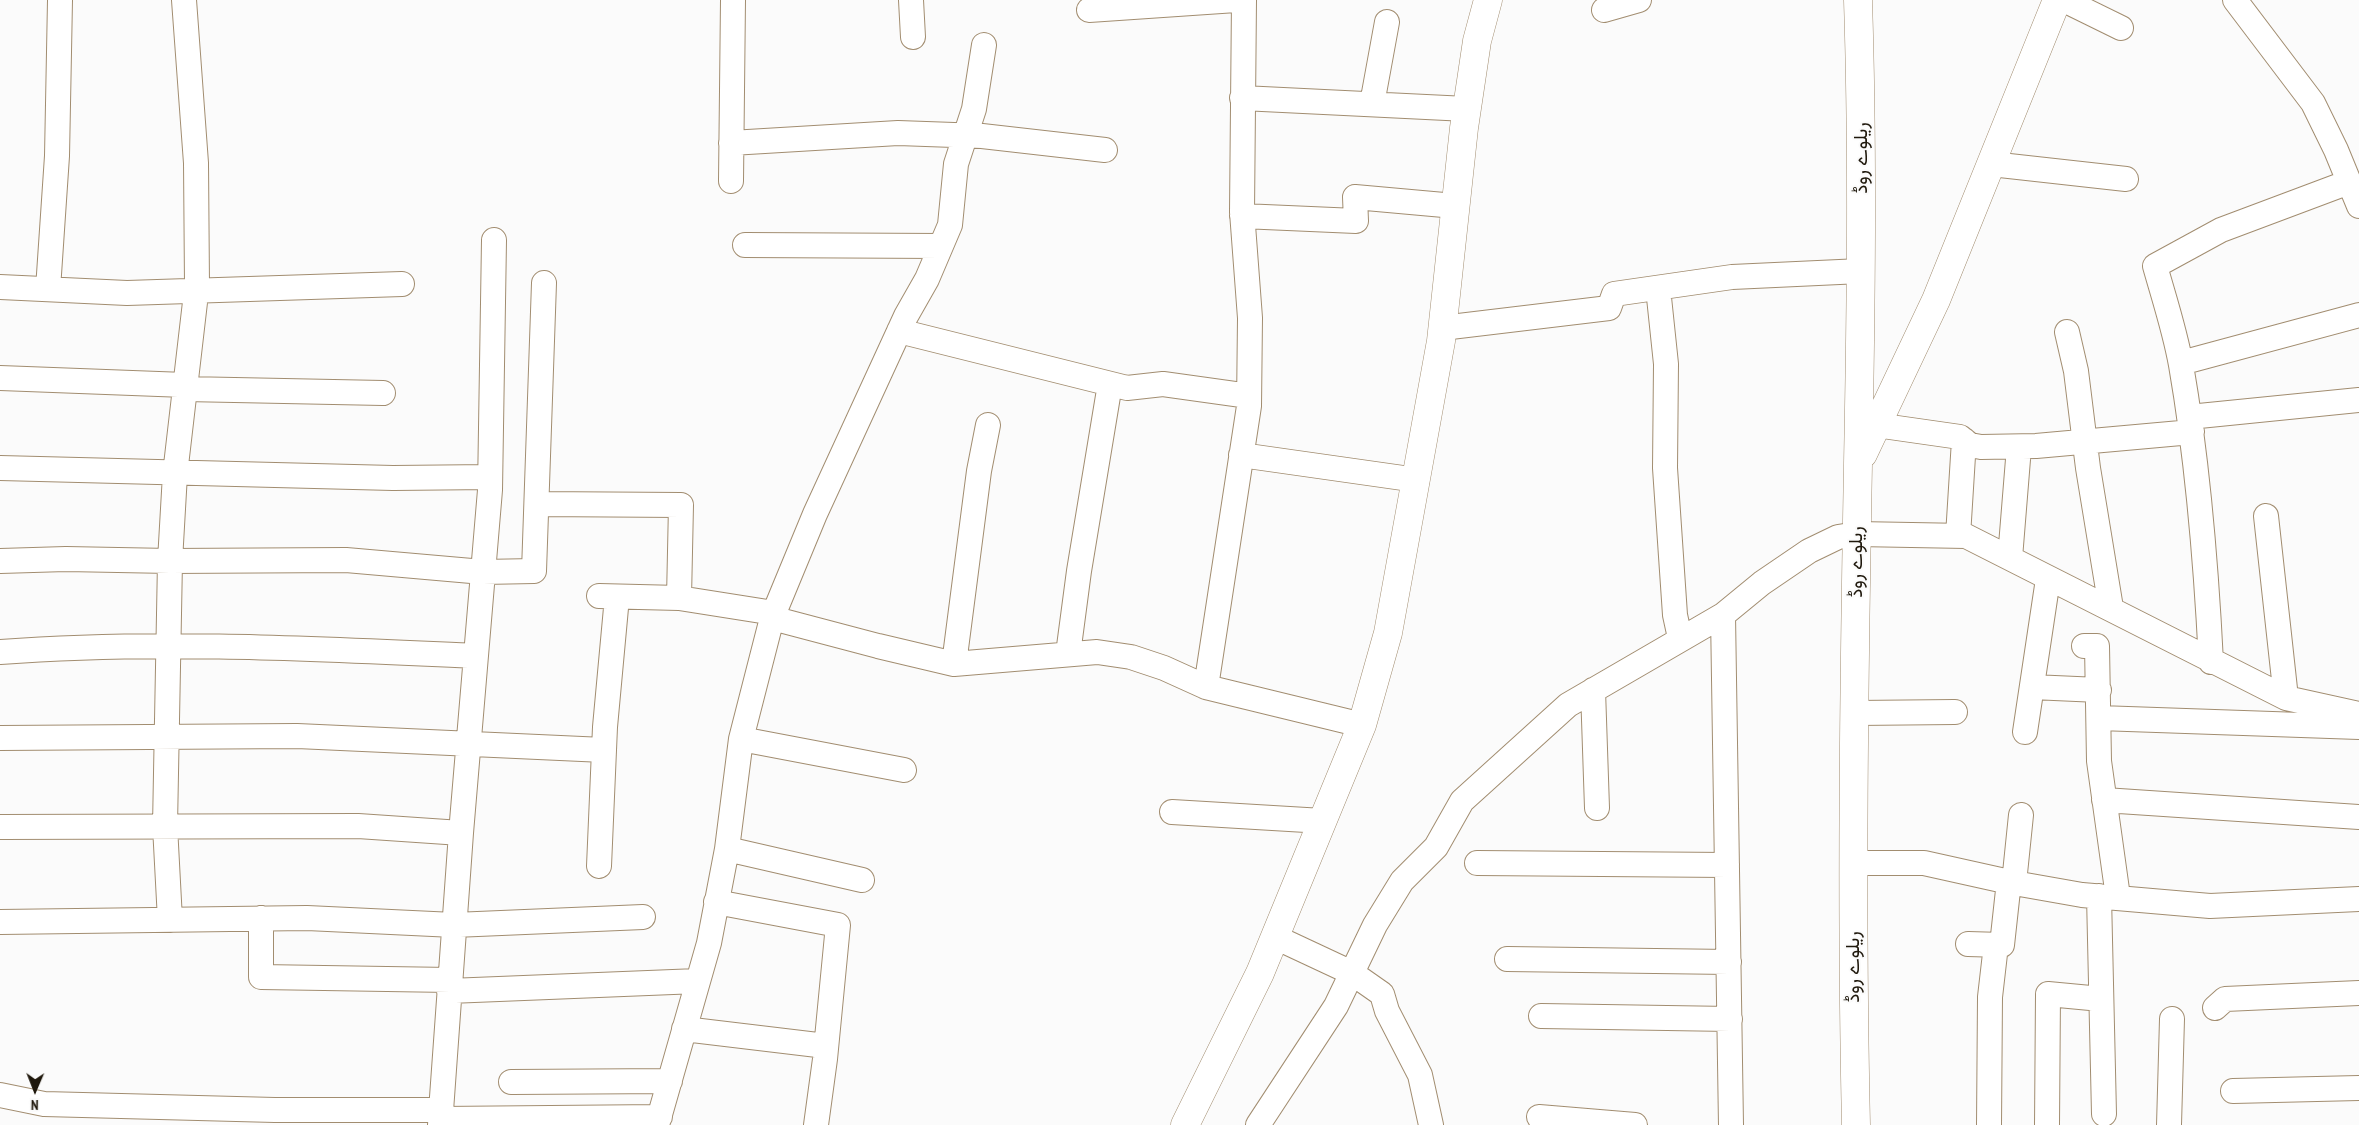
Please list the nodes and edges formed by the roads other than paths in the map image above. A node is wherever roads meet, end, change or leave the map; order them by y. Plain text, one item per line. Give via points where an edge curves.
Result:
1 (60, 0) edge
2 (184, 0) edge
3 (733, 0) edge
4 (911, 0) edge
5 (1236, 0) edge
6 (1244, 0) edge
7 (1488, 0) edge
8 (1639, 0) edge
9 (1858, 0) edge
10 (2057, 0) edge
11 (2064, 0) edge
12 (2235, 0) edge
13 (1604, 10) dead end
14 (1089, 13) edge
15 (1387, 22) dead end
16 (2121, 28) dead end
17 (913, 37) dead end
18 (984, 45) dead end
19 (1242, 98) junction
20 (1372, 104) junction
21 (1467, 109) junction
22 (964, 135) junction
23 (731, 143) junction
24 (1105, 150) dead end
25 (1991, 164) junction
26 (2126, 180) dead end
27 (731, 181) dead end
28 (2349, 182) junction
29 (1455, 206) junction
30 (2359, 206) edge
31 (1242, 216) junction
32 (494, 240) dead end
33 (745, 245) dead end
34 (941, 246) junction
35 (1861, 271) junction
36 (544, 283) dead end
37 (402, 284) dead end
38 (0, 287) edge
39 (1658, 288) junction
40 (48, 289) junction
41 (196, 292) junction
42 (2359, 315) edge
43 (1442, 328) junction
44 (900, 331) junction
45 (2067, 332) dead end
46 (2180, 363) junction
47 (0, 378) edge
48 (1110, 384) junction
49 (185, 387) junction
50 (383, 393) dead end
51 (1249, 396) junction
52 (2359, 400) edge
53 (2190, 424) junction
54 (988, 425) dead end
55 (1876, 425) junction
56 (1964, 440) junction
57 (2085, 442) junction
58 (2019, 447) junction
59 (1241, 456) junction
60 (1858, 464) junction
61 (0, 468) edge
62 (175, 474) junction
63 (490, 477) junction
64 (1417, 480) junction
65 (537, 504) junction
66 (2266, 516) dead end
67 (1857, 534) junction
68 (1958, 536) junction
69 (2010, 558) junction
70 (0, 561) edge
71 (170, 561) junction
72 (483, 572) junction
73 (2048, 579) junction
74 (679, 598) junction
75 (2111, 608) junction
76 (1723, 615) junction
77 (773, 616) junction
78 (1680, 638) junction
79 (2084, 646) dead end
80 (169, 647) junction
81 (0, 652) edge
82 (1068, 654) junction
83 (476, 656) junction
84 (2211, 662) junction
85 (954, 664) junction
86 (1206, 687) junction
87 (2032, 687) junction
88 (1593, 690) junction
89 (2099, 690) junction
90 (2286, 698) junction
91 (1955, 712) dead end
92 (1856, 713) junction
93 (2359, 714) edge
94 (2099, 718) junction
95 (1362, 725) junction
96 (2359, 728) edge
97 (2025, 732) dead end
98 (168, 735) junction
99 (0, 738) edge
100 (741, 738) junction
101 (468, 744) junction
102 (604, 750) junction
103 (904, 770) dead end
104 (2104, 800) junction
105 (1597, 808) dead end
106 (1172, 812) dead end
107 (2021, 815) dead end
108 (2359, 818) edge
109 (1323, 821) junction
110 (166, 826) junction
111 (0, 827) edge
112 (461, 833) junction
113 (727, 849) junction
114 (1855, 862) junction
115 (1477, 863) dead end
116 (1727, 865) junction
117 (599, 866) dead end
118 (862, 880) dead end
119 (2011, 882) junction
120 (2108, 896) junction
121 (2359, 899) edge
122 (716, 902) junction
123 (643, 917) dead end
124 (261, 918) junction
125 (170, 920) junction
126 (0, 922) edge
127 (454, 925) junction
128 (1275, 937) junction
129 (1968, 944) dead end
130 (1996, 945) junction
131 (1507, 959) dead end
132 (1729, 962) junction
133 (1352, 973) junction
134 (698, 981) junction
135 (450, 986) junction
136 (2359, 993) edge
137 (2101, 999) junction
138 (2216, 1008) dead end
139 (1541, 1016) dead end
140 (1730, 1019) junction
141 (2172, 1019) dead end
142 (684, 1029) junction
143 (826, 1046) junction
144 (670, 1080) junction
145 (510, 1082) dead end
146 (2359, 1088) edge
147 (2233, 1091) dead end
148 (0, 1095) edge
149 (2104, 1114) dead end
150 (1539, 1117) dead end
151 (441, 1118) edge
152 (658, 1121) edge
153 (816, 1125) edge
154 (1185, 1125) edge
155 (1258, 1125) edge
156 (1431, 1125) edge
157 (1635, 1125) edge
158 (1731, 1125) edge
159 (1856, 1125) edge
160 (1989, 1125) edge
161 (2047, 1125) edge
162 (2169, 1125) edge

1 - 40 street via 57,156
2 - 41 street via 196,164
3 - 23 street
4 - 17 street
5 - 14 street
6 - 19 street
7 - 21 street via 1477,41
8 - 13 street
9 - 35 street, ریلوے روڈ via 1862,134
10 - 25 street
11 - 16 street
12 - 28 street via 2313,103
15 - 20 street
18 - 22 street via 974,109
19 - 20 street
19 - 31 street
20 - 21 street
21 - 29 street
22 - 23 street via 898,134
22 - 24 street
22 - 34 street via 956,164 950,224
23 - 27 street
25 - 26 street
25 - 55 street via 1936,300
28 - 30 street
28 - 46 street via 2220,230 2156,266
29 - 31 street via 1355,197 1356,221
29 - 43 street
31 - 51 street via 1250,318
32 - 63 street
33 - 34 street
34 - 44 street
35 - 39 street via 1732,278
35 - 60 street, ریلوے روڈ
36 - 65 street
37 - 41 street
38 - 40 street
39 - 43 street via 1614,294 1609,308
39 - 78 street via 1666,364 1665,468 1675,614
40 - 41 street
41 - 49 street
42 - 46 street
43 - 64 street
44 - 48 street
44 - 77 street via 815,514
45 - 57 street via 2076,371
46 - 53 street
47 - 49 street
48 - 51 street via 1127,388 1163,384
48 - 82 street
49 - 50 street
49 - 62 street
51 - 59 street
52 - 53 street
53 - 57 street
53 - 84 street via 2206,564
54 - 85 street
55 - 56 street via 1934,432
55 - 60 street
56 - 58 street via 1981,447
56 - 68 street
57 - 58 street
57 - 75 street
58 - 69 street
59 - 64 street
59 - 86 street via 1236,506
60 - 67 street, ریلوے روڈ
61 - 62 street
62 - 63 street
62 - 71 street
63 - 72 street
64 - 95 street via 1390,625
65 - 72 street via 534,571
65 - 74 street via 681,505
66 - 90 street
67 - 68 street
67 - 76 street via 1838,537 1809,551
67 - 92 street, ریلوے روڈ
68 - 69 street via 1966,536
69 - 73 street
70 - 71 street via 66,558
71 - 72 street via 346,560
71 - 80 street
72 - 83 street
73 - 75 street
73 - 87 street
74 - 77 street
74 - 102 street via 608,596
75 - 84 street
76 - 78 street
76 - 116 street
77 - 85 street
77 - 100 street
78 - 88 street
79 - 89 street via 2098,646
80 - 81 street
80 - 83 street
80 - 98 street
82 - 85 street
82 - 86 street via 1097,652 1131,657
83 - 101 street
84 - 90 street
86 - 95 street
87 - 89 street
87 - 97 street
88 - 105 street
88 - 133 street via 1568,705 1462,801 1436,847 1402,881 1375,925
89 - 94 street
90 - 93 street
91 - 92 street
92 - 114 street, ریلوے روڈ
94 - 96 street
94 - 104 street via 2099,761
95 - 109 street
98 - 99 street
98 - 101 street via 297,736
98 - 110 street
100 - 103 street
100 - 113 street
101 - 102 street
101 - 112 street
102 - 117 street
104 - 108 street
104 - 120 street
106 - 109 street
107 - 119 street
109 - 128 street
110 - 111 street
110 - 112 street via 358,826
110 - 125 street
112 - 127 street
113 - 118 street
113 - 122 street
114 - 119 street via 1924,863
114 - 159 street, ریلوے روڈ
115 - 116 street
116 - 132 street
119 - 120 street
119 - 130 street via 2002,945
120 - 121 street via 2210,906
120 - 137 street
122 - 134 street
122 - 143 street via 838,925
123 - 127 street
124 - 125 street
124 - 127 street
124 - 135 street via 262,977
125 - 126 street
127 - 135 street
128 - 133 street
128 - 154 street
129 - 130 street
130 - 160 street via 1990,997
131 - 132 street
132 - 140 street
133 - 155 street via 1336,1006
133 - 156 street via 1382,994 1387,1011 1420,1075
134 - 135 street
134 - 142 street
135 - 151 street
136 - 138 street via 2225,998
137 - 149 street
137 - 161 street via 2048,994
139 - 140 street
140 - 158 street
141 - 162 street
142 - 143 street
142 - 144 street
143 - 153 street
144 - 145 street
144 - 152 street
146 - 147 street
148 - 151 street via 44,1104
150 - 157 street
151 - 152 street

